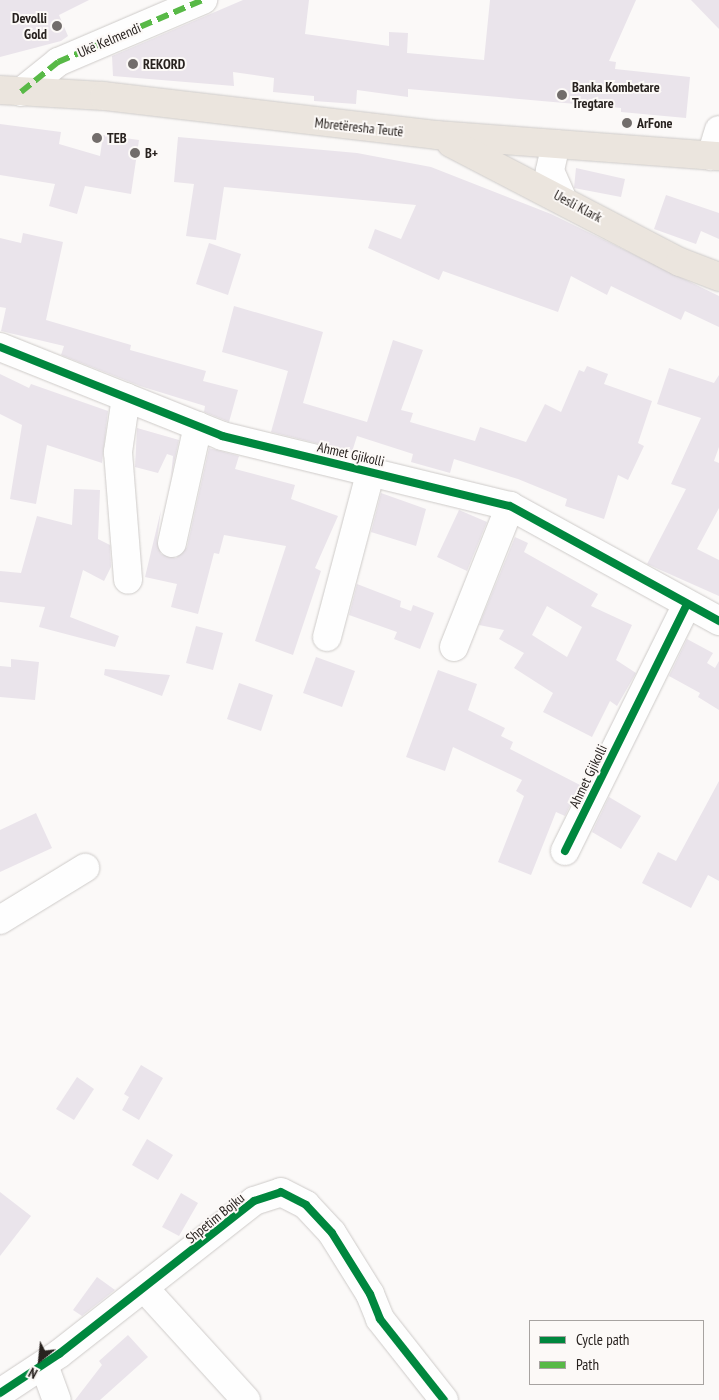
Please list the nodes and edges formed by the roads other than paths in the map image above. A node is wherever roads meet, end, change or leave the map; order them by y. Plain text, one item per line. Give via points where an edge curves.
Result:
1 (203, 0) edge
2 (11, 91) edge
3 (437, 135) junction
4 (556, 144) junction
5 (716, 147) edge
6 (560, 196) junction
7 (719, 276) edge
8 (0, 347) edge
9 (126, 397) junction
10 (198, 426) junction
11 (372, 471) junction
12 (510, 506) junction
13 (172, 543) dead end
14 (128, 580) dead end
15 (687, 604) junction
16 (719, 621) edge
17 (327, 637) dead end
18 (454, 647) dead end
19 (565, 851) dead end
20 (85, 868) dead end
21 (0, 920) edge
22 (145, 1289) junction
23 (44, 1365) junction
24 (0, 1393) edge
25 (57, 1400) edge
26 (246, 1400) edge
27 (444, 1400) edge

1 - 2 street, Ukë Kelmendi via 58,62
2 - 3 main road, Mbretëresha Teutë via 104,96
3 - 4 main road, Mbretëresha Teutë
3 - 6 main road, Uesli Klark
4 - 5 main road, Mbretëresha Teutë
4 - 6 street via 550,171
6 - 7 main road, Uesli Klark via 680,262
8 - 9 street, Ahmet Gjikolli
9 - 10 street, Ahmet Gjikolli
9 - 14 street via 118,452
10 - 11 street, Ahmet Gjikolli via 222,436
10 - 13 street
11 - 12 street, Ahmet Gjikolli
11 - 17 street, Ahmet Gjikolli
12 - 15 street, Ahmet Gjikolli
12 - 18 street
15 - 16 street, Ahmet Gjikolli
15 - 19 street, Ahmet Gjikolli
20 - 21 street
22 - 23 street, Shpetim Bojku
22 - 26 street
22 - 27 street, Shpetim Bojku via 254,1201 281,1192 306,1205 332,1233 370,1294 380,1319
23 - 24 street, Shpetim Bojku
23 - 25 street

